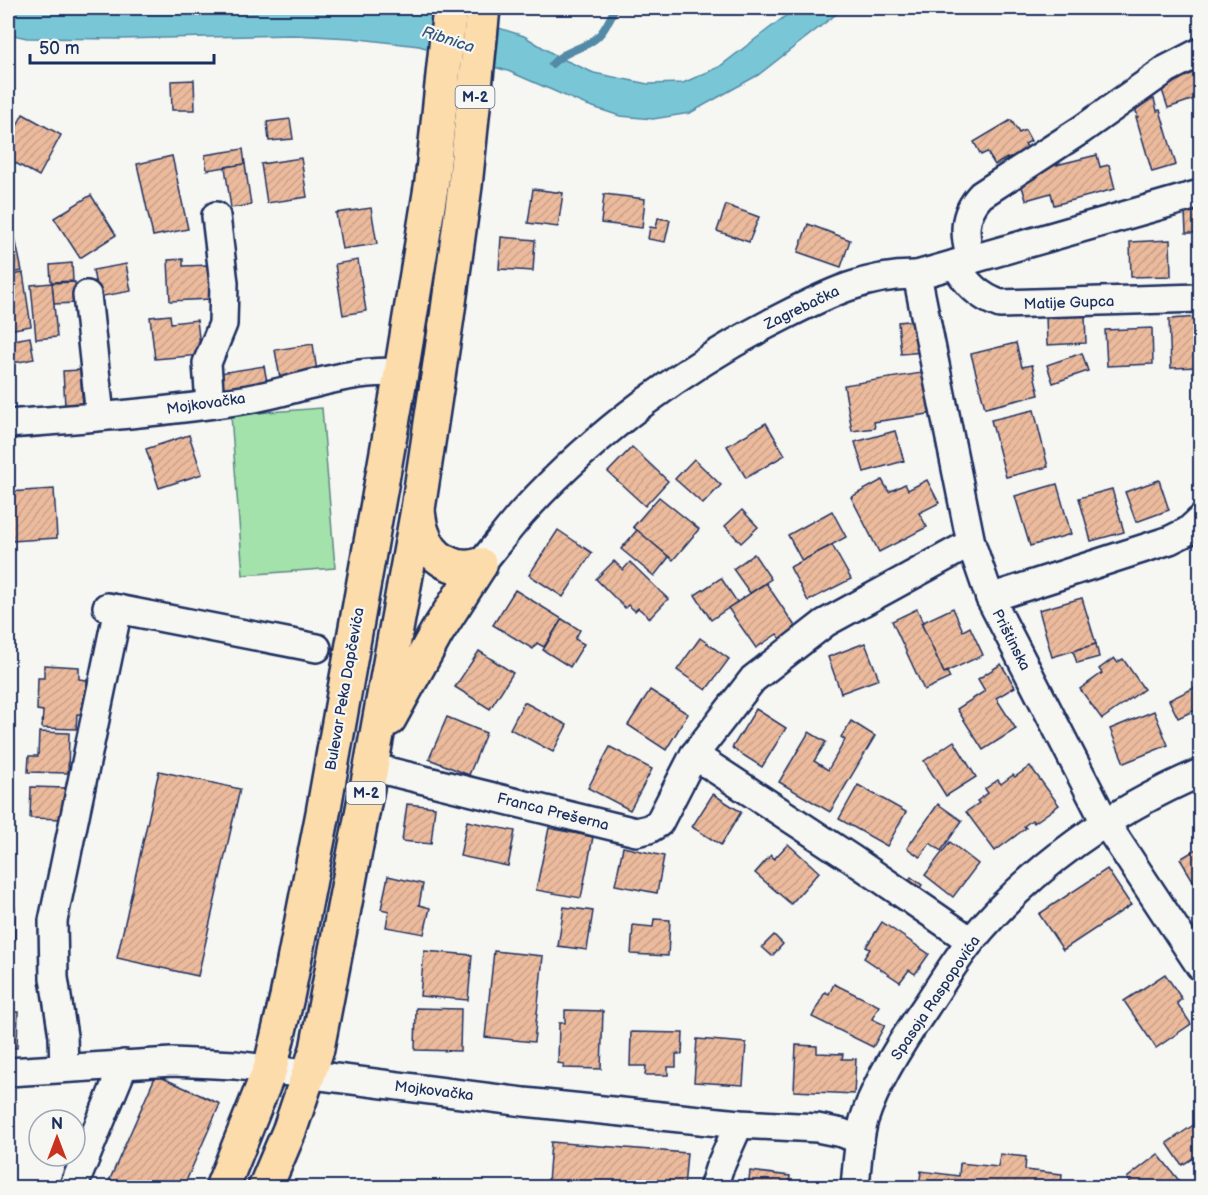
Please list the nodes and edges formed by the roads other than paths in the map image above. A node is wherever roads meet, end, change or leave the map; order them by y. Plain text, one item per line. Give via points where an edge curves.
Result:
1 (450, 8) edge
2 (483, 8) edge
3 (1200, 52) edge
4 (1200, 194) edge
5 (216, 216) dead end
6 (963, 262) junction
7 (917, 275) junction
8 (87, 295) dead end
9 (1200, 298) edge
10 (401, 373) junction
11 (210, 404) junction
12 (100, 416) junction
13 (8, 424) edge
14 (418, 509) junction
15 (1200, 520) edge
16 (971, 543) junction
17 (480, 565) junction
18 (990, 598) junction
19 (269, 638) junction
20 (354, 640) junction
21 (317, 648) dead end
22 (694, 755) junction
23 (373, 757) junction
24 (1200, 773) edge
25 (1105, 822) junction
26 (971, 941) junction
27 (1200, 966) edge
28 (124, 1064) junction
29 (64, 1068) junction
30 (270, 1069) junction
31 (8, 1072) edge
32 (309, 1075) junction
33 (739, 1124) junction
34 (860, 1140) junction
35 (73, 1188) edge
36 (222, 1188) edge
37 (265, 1188) edge
38 (713, 1188) edge
39 (855, 1188) edge

1 - 10 main road, Bulevar Peka Dapčevića / M-2 via 432,181
2 - 14 main road, M-2 via 465,186
3 - 6 street via 1167,69 981,195 970,207 965,223
4 - 6 street, Zagrebačka
5 - 11 street via 224,294 223,324 207,363
6 - 7 street, Zagrebačka
6 - 9 street, Matije Gupca via 972,289 1000,304
7 - 16 street, Prištinska
7 - 17 street, Zagrebačka via 878,278 831,292 699,364 582,455 524,512
8 - 12 street
10 - 11 street, Mojkovačka via 365,372
10 - 20 main road, Bulevar Peka Dapčevića / M-2
11 - 12 street, Mojkovačka
12 - 13 street, Mojkovačka
14 - 17 main road via 423,535 441,559 468,569
14 - 23 main road, M-2
15 - 18 street via 1170,540
16 - 18 street, Prištinska
16 - 22 street, Franca Prešerna via 825,623 753,679
17 - 23 main road via 437,632
18 - 25 street, Prištinska
19 - 20 street via 316,634
19 - 21 street
19 - 29 street via 112,608 52,939
20 - 30 main road, Bulevar Peka Dapčevića / M-2
22 - 23 street, Franca Prešerna via 659,823 636,832
22 - 26 street
23 - 32 main road, M-2
24 - 25 street, Spasoja Raspopovića
25 - 26 street, Spasoja Raspopovića via 1027,882
25 - 27 street, Prištinska
26 - 34 street, Spasoja Raspopovića via 874,1093
28 - 29 street, Mojkovačka
28 - 30 street, Mojkovačka via 194,1062
28 - 35 street
29 - 31 street, Mojkovačka
30 - 32 street, Mojkovačka
30 - 36 main road, Bulevar Peka Dapčevića / M-2
32 - 33 street, Mojkovačka
32 - 37 main road, M-2
33 - 34 street, Mojkovačka via 817,1128
33 - 38 street
34 - 39 street, Spasoja Raspopovića

